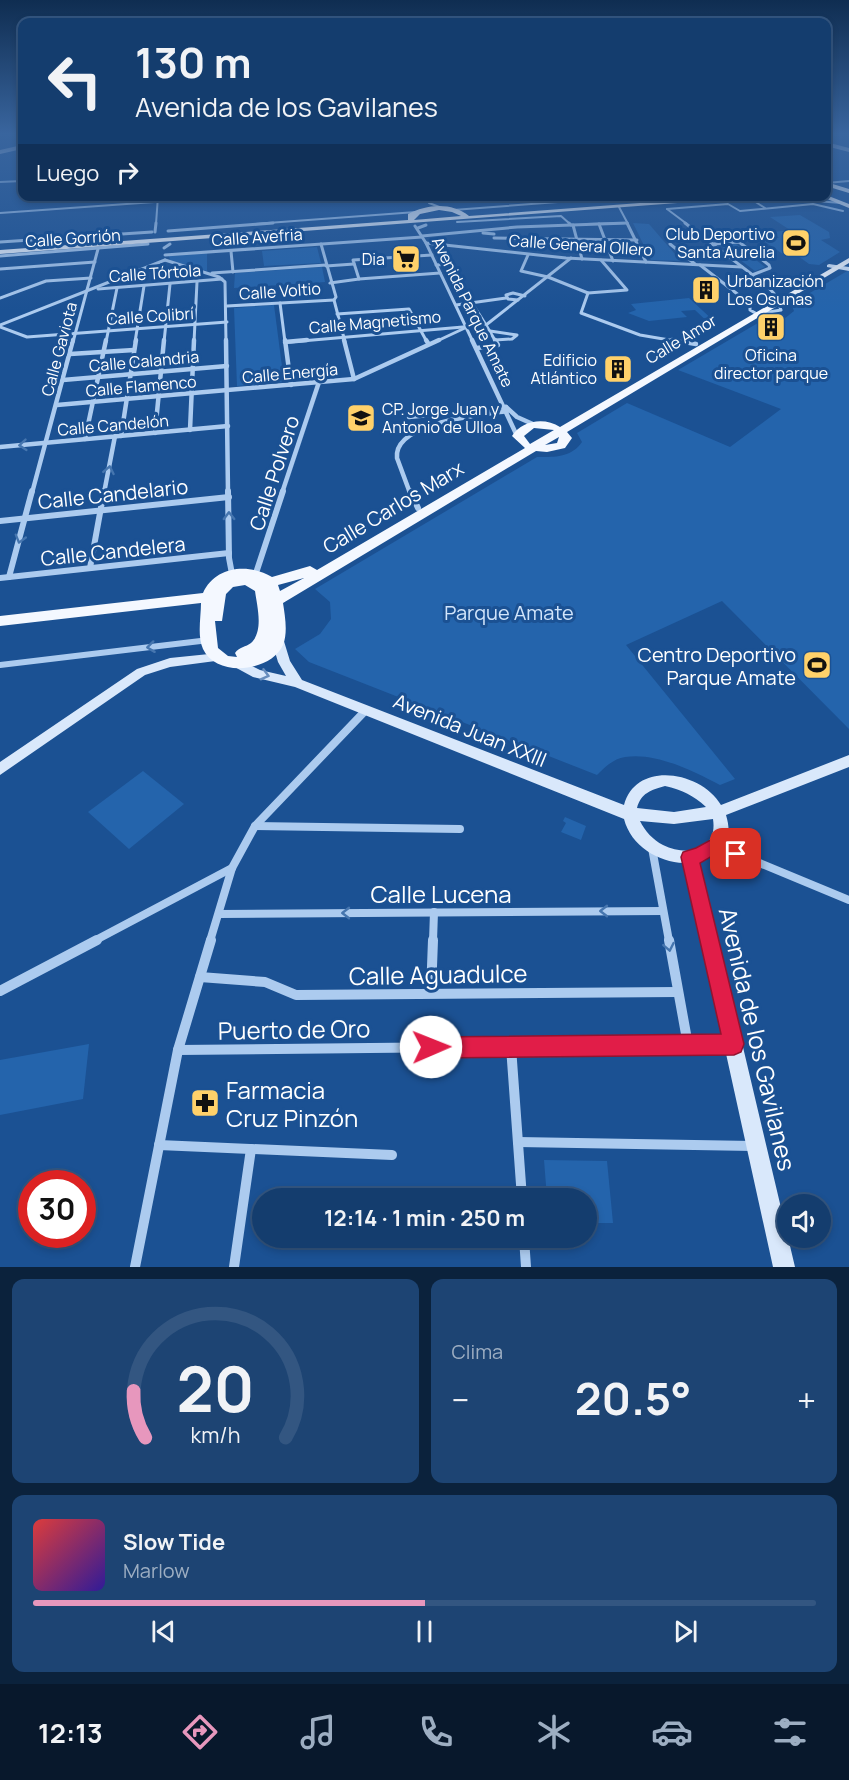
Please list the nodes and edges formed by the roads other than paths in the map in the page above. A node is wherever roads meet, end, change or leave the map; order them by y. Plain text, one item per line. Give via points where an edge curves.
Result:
1 (846, 196) edge
2 (831, 200) edge
3 (172, 201) edge
4 (426, 201) edge
5 (580, 201) edge
6 (653, 201) edge
7 (700, 201) edge
8 (753, 201) edge
9 (825, 201) edge
10 (158, 202) junction
11 (545, 203) junction
12 (427, 206) junction
13 (619, 207) junction
14 (765, 208) junction
15 (453, 210) junction
16 (512, 212) junction
17 (0, 213) edge
18 (467, 217) junction
19 (416, 222) junction
20 (457, 222) junction
21 (627, 223) junction
22 (599, 224) junction
23 (572, 225) junction
24 (494, 229) junction
25 (168, 231) junction
26 (154, 232) junction
27 (467, 232) junction
28 (494, 236) junction
29 (183, 237) junction
30 (422, 237) junction
31 (577, 240) junction
32 (606, 240) junction
33 (637, 240) junction
34 (144, 241) junction
35 (0, 242) edge
36 (426, 243) junction
37 (321, 244) junction
38 (669, 244) dead end
39 (713, 244) junction
40 (164, 246) junction
41 (456, 247) junction
42 (98, 249) junction
43 (231, 251) junction
44 (491, 251) junction
45 (0, 252) edge
46 (431, 253) junction
47 (447, 253) dead end
48 (849, 254) edge
49 (528, 255) junction
50 (165, 258) junction
51 (571, 258) junction
52 (582, 259) junction
53 (600, 260) junction
54 (849, 260) edge
55 (612, 261) junction
56 (95, 262) junction
57 (646, 262) junction
58 (354, 264) junction
59 (326, 265) junction
60 (697, 265) junction
61 (436, 266) junction
62 (742, 267) junction
63 (832, 267) junction
64 (0, 269) edge
65 (849, 269) edge
66 (233, 272) junction
67 (208, 273) junction
68 (440, 273) junction
69 (752, 275) junction
70 (548, 277) junction
71 (91, 278) junction
72 (359, 279) junction
73 (221, 280) junction
74 (197, 282) junction
75 (330, 283) junction
76 (170, 284) junction
77 (144, 286) junction
78 (766, 286) junction
79 (94, 288) junction
80 (117, 288) junction
81 (791, 288) junction
82 (87, 291) junction
83 (588, 293) junction
84 (525, 296) junction
85 (0, 298) edge
86 (506, 298) junction
87 (334, 300) junction
88 (519, 300) junction
89 (775, 300) junction
90 (280, 303) junction
91 (472, 303) junction
92 (456, 305) junction
93 (227, 306) junction
94 (752, 310) junction
95 (337, 314) junction
96 (227, 322) junction
97 (195, 324) junction
98 (486, 325) junction
99 (0, 326) edge
100 (166, 327) junction
101 (466, 327) junction
102 (137, 329) junction
103 (422, 330) junction
104 (108, 331) junction
105 (490, 331) junction
106 (76, 333) junction
107 (343, 337) junction
108 (495, 340) junction
109 (285, 342) junction
110 (428, 343) junction
111 (696, 344) junction
112 (477, 348) junction
113 (134, 350) junction
114 (103, 352) junction
115 (70, 354) junction
116 (227, 366) junction
117 (193, 369) junction
118 (161, 372) junction
119 (130, 374) junction
120 (98, 377) junction
121 (354, 379) junction
122 (63, 380) junction
123 (320, 382) junction
124 (291, 385) junction
125 (228, 391) junction
126 (192, 394) junction
127 (158, 396) junction
128 (126, 399) junction
129 (93, 402) junction
130 (57, 405) junction
131 (506, 409) junction
132 (409, 417) dead end
133 (535, 425) junction
134 (228, 426) junction
135 (557, 429) junction
136 (190, 430) junction
137 (155, 433) junction
138 (118, 436) junction
139 (85, 439) junction
140 (46, 442) junction
141 (525, 444) junction
142 (0, 447) edge
143 (229, 497) junction
144 (418, 508) junction
145 (101, 510) junction
146 (26, 518) junction
147 (0, 521) edge
148 (229, 553) junction
149 (90, 568) junction
150 (256, 573) junction
151 (232, 574) junction
152 (9, 577) junction
153 (0, 578) edge
154 (270, 582) junction
155 (208, 599) junction
156 (275, 601) junction
157 (217, 617) junction
158 (0, 621) edge
159 (278, 638) junction
160 (209, 640) junction
161 (219, 657) junction
162 (183, 659) junction
163 (235, 662) junction
164 (0, 665) edge
165 (297, 683) junction
166 (366, 710) junction
167 (849, 761) edge
168 (0, 769) edge
169 (719, 812) junction
170 (629, 814) junction
171 (255, 826) junction
172 (460, 829) dead end
173 (716, 845) junction
174 (652, 848) junction
175 (690, 857) junction
176 (232, 868) junction
177 (849, 900) edge
178 (663, 911) junction
179 (434, 912) junction
180 (219, 914) junction
181 (200, 977) junction
182 (0, 991) edge
183 (678, 992) junction
184 (431, 993) junction
185 (734, 1044) junction
186 (688, 1045) junction
187 (511, 1047) junction
188 (178, 1050) junction
189 (518, 1142) junction
190 (159, 1145) junction
191 (757, 1146) junction
192 (251, 1149) junction
193 (392, 1155) dead end
194 (521, 1188) edge
195 (525, 1248) edge
196 (135, 1267) edge
197 (234, 1267) edge
198 (526, 1267) edge
199 (784, 1267) edge

1 - 2 street
3 - 10 street
4 - 12 street
5 - 11 street
6 - 16 main road
7 - 13 main road
8 - 14 street
9 - 14 street
10 - 17 street
10 - 26 street
11 - 15 street
11 - 16 main road
12 - 15 main road
12 - 19 main road
13 - 18 main road
13 - 21 street
14 - 39 street via 740,211 728,204 667,209
15 - 18 main road
16 - 18 main road
18 - 19 main road
18 - 20 main road
19 - 20 main road
19 - 25 street
19 - 29 main road
19 - 30 street, Avenida Parque Amate
20 - 23 street via 561,216
21 - 22 street
21 - 33 street
22 - 23 street
22 - 32 street
23 - 24 street
23 - 31 street
24 - 27 street
24 - 28 street
25 - 26 main road
25 - 29 main road
26 - 34 main road
26 - 35 street
27 - 28 street
27 - 30 street, Calle Avefria
28 - 31 street
28 - 44 street
29 - 34 main road
29 - 40 main road
30 - 36 street, Avenida Parque Amate
30 - 37 street, Calle Avefria
31 - 32 street
31 - 52 street
32 - 33 street
32 - 55 street
33 - 57 street
34 - 40 main road
34 - 42 street, Calle Gorrión
34 - 45 main road
36 - 41 street, Calle General Ollero
36 - 46 street, Avenida Parque Amate
37 - 43 street, Calle Avefria
37 - 59 street
38 - 60 street
39 - 62 street
39 - 69 street via 739,242 770,265
40 - 50 street
41 - 44 street, Calle General Ollero
41 - 46 street, Calle General Ollero
42 - 45 street, Calle Gorrión
42 - 56 street, Calle Gaviota
43 - 50 street, Calle Avefria
43 - 66 street
44 - 49 street, Calle General Ollero
46 - 58 street, Calle General Ollero via 353,260
46 - 61 street, Avenida Parque Amate
47 - 61 street via 451,264
48 - 63 main road, Calle Amor
49 - 51 street, Calle General Ollero
49 - 70 street via 520,271
50 - 67 street
50 - 79 street, Calle Avefria
51 - 52 street, Calle General Ollero
51 - 70 street
52 - 53 street, Calle General Ollero
53 - 55 street, Calle General Ollero
53 - 83 street via 627,289
54 - 63 main road, Calle Amor
55 - 57 street, Calle General Ollero
56 - 64 street
56 - 71 street, Calle Gaviota
57 - 60 street, Calle General Ollero
58 - 59 street, Calle General Ollero
58 - 72 street
59 - 66 street, Calle General Ollero
59 - 75 street
60 - 62 street, Calle General Ollero
60 - 94 street
61 - 68 street, Avenida Parque Amate
62 - 69 street
63 - 65 street
63 - 81 main road, Calle Amor
63 - 89 main road, Calle Amor
66 - 67 street, Calle General Ollero
67 - 73 street
68 - 72 street
68 - 92 street, Avenida Parque Amate
69 - 78 street
70 - 83 street
70 - 84 street
71 - 82 street, Calle Gaviota
71 - 85 street via 46,281
72 - 75 street
73 - 74 street, Calle Tórtola
73 - 93 street
74 - 76 street, Calle Tórtola
74 - 97 street
75 - 87 street
76 - 77 street, Calle Tórtola
76 - 100 street
77 - 80 street, Calle Tórtola
77 - 102 street
78 - 81 street
78 - 89 street
79 - 80 street, Calle Tórtola
79 - 82 street, Calle Avefria
80 - 104 street
81 - 89 main road, Calle Amor
82 - 99 street, Calle Avefria
82 - 106 street, Calle Gaviota
83 - 111 street, Calle Amor via 581,313 640,335
84 - 86 street via 511,293
84 - 88 street
86 - 88 street
86 - 91 street
87 - 90 street, Calle Voltio
87 - 95 street
88 - 98 street
89 - 94 main road, Calle Amor
89 - 94 street via 779,312
90 - 93 street, Calle Voltio
90 - 109 street
91 - 92 street
91 - 98 street
92 - 101 street, Avenida Parque Amate
93 - 96 street
94 - 111 main road, Calle Amor
94 - 135 main road, Calle Amor
95 - 103 street via 409,309
95 - 107 street
96 - 97 street, Calle Colibrí
96 - 116 street
97 - 100 street, Calle Colibrí
97 - 117 street
98 - 101 street, Calle Magnetismo
98 - 105 street
99 - 106 street, Calle Colibrí via 27,337
100 - 102 street, Calle Colibrí
100 - 118 street
101 - 103 street, Calle Magnetismo
101 - 110 street
101 - 112 street, Avenida Parque Amate
102 - 104 street, Calle Colibrí
102 - 113 street
103 - 107 street, Calle Magnetismo
103 - 110 street
104 - 106 street, Calle Colibrí
104 - 114 street
105 - 108 street
105 - 108 street via 517,335
106 - 115 street, Calle Gaviota
107 - 109 street, Calle Magnetismo
107 - 121 street
108 - 112 street via 498,345
109 - 124 street
110 - 121 street
111 - 135 main road, Calle Amor
112 - 131 street, Avenida Parque Amate
113 - 114 street
113 - 119 street
114 - 115 street
114 - 120 street
115 - 122 street, Calle Gaviota
116 - 117 street, Calle Calandria
116 - 125 street
117 - 118 street, Calle Calandria
117 - 126 street
118 - 119 street, Calle Calandria
118 - 127 street
119 - 120 street, Calle Calandria
119 - 128 street
120 - 122 street, Calle Calandria
120 - 129 street
121 - 123 street, Calle Energía
122 - 130 street, Calle Gaviota
123 - 124 street, Calle Energía
123 - 150 street, Calle Polvero
124 - 125 street, Calle Energía
125 - 126 street, Calle Flamenco
125 - 134 street
126 - 127 street, Calle Flamenco
126 - 136 street
127 - 128 street, Calle Flamenco
127 - 137 street
128 - 129 street, Calle Flamenco
128 - 138 street
129 - 130 street, Calle Flamenco
129 - 139 street
130 - 140 street, Calle Gaviota
131 - 132 street
131 - 133 street, Avenida Parque Amate
131 - 141 street, Avenida Parque Amate
131 - 144 street via 425,427 408,434 398,444 396,454
133 - 135 main road
133 - 141 main road via 519,432
134 - 136 street, Calle Candelón
134 - 143 street
135 - 141 main road, Calle Amor
135 - 141 main road via 566,438 561,446 547,449
136 - 137 street, Calle Candelón
137 - 138 street, Calle Candelón
138 - 139 street, Calle Candelón
145 -> 138 street
139 - 140 street, Calle Candelón
140 -> 142 street, Calle Candelón
140 - 146 street, Calle Gaviota
141 - 144 main road, Calle Carlos Marx
141 - 156 main road, Calle Carlos Marx
143 - 145 street, Calle Candelario
148 -> 143 street
144 - 154 main road, Calle Carlos Marx via 300,576
145 - 146 street, Calle Candelario
145 - 149 street
146 - 147 street, Calle Candelario
146 -> 152 street, Calle Gaviota
148 - 149 street, Calle Candelera
148 - 151 street
149 - 152 street, Calle Candelera
150 - 151 main road
150 - 154 main road
151 - 155 main road via 214,584
152 - 153 street, Calle Candelera
154 - 156 main road
155 - 157 main road
155 - 158 main road
155 - 160 main road
156 - 159 main road
157 - 157 main road via 219,645 239,655 258,648 265,638 262,589 247,580 229,583 219,593
159 - 163 main road via 260,657
159 - 165 street via 284,662
160 - 161 main road via 213,653
160 - 162 street
160 -> 164 street
161 - 162 street
161 - 163 main road
162 - 168 street via 158,663 141,672
163 -> 165 street, Avenida Juan XXIII via 257,674
165 - 166 street, Avenida Juan XXIII
166 - 170 street, Avenida Juan XXIII
166 - 171 street
167 - 169 street, Avenida Juan XXIII
169 - 170 street, Avenida Juan XXIII via 674,818
169 - 170 street via 697,789 665,780 638,790
169 - 173 street via 721,835
170 - 174 street via 637,832
171 - 172 street
171 - 176 street
173 - 175 street
173 - 177 street
174 - 175 street
174 - 178 street
175 - 185 street, Avenida de los Gavilanes
176 - 180 street
176 - 182 street
178 -> 179 street, Calle Lucena
178 -> 183 street
179 -> 180 street, Calle Lucena
179 - 184 street
180 - 181 street
181 - 184 street, Calle Aguadulce via 265,982 296,995
181 - 188 street
183 - 184 street, Calle Aguadulce
183 - 186 street
185 - 186 street, Puerto de Oro
185 - 191 street, Avenida de los Gavilanes
186 - 187 street, Puerto de Oro
187 - 188 street, Puerto de Oro
187 - 189 street
188 - 190 street
189 - 191 street
189 - 194 street
190 - 192 street
190 - 196 street
191 - 199 street, Avenida de los Gavilanes
192 - 193 street
192 - 197 street
195 - 198 street

